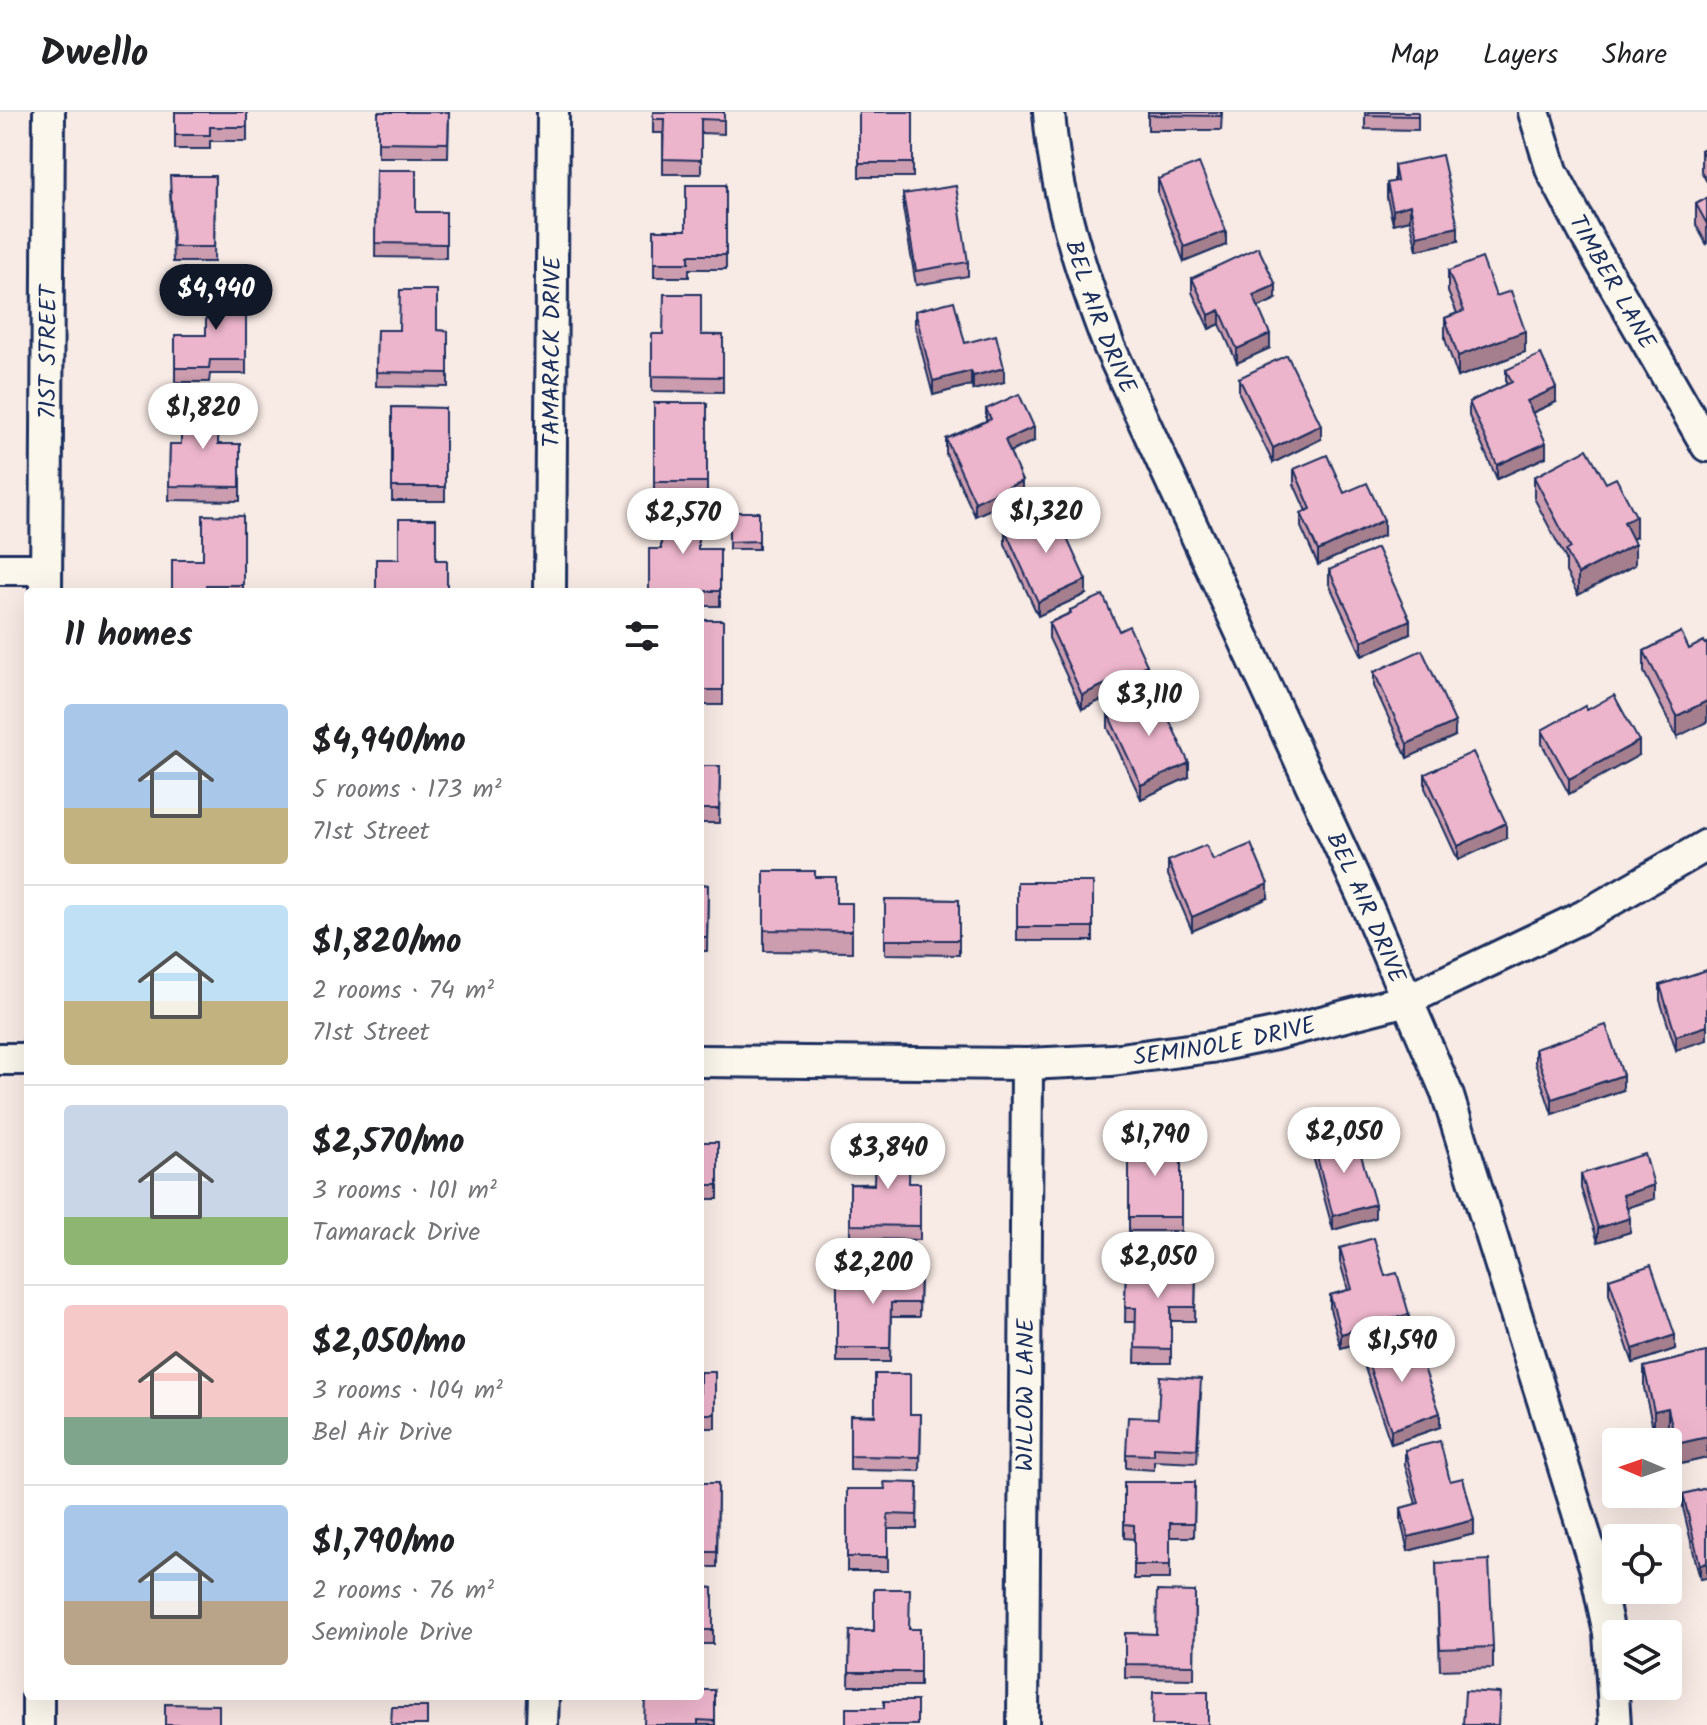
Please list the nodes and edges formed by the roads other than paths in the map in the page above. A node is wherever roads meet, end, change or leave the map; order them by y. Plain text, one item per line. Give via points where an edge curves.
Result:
1 (49, 112) edge
2 (553, 112) edge
3 (1049, 112) edge
4 (1534, 112) edge
5 (1707, 446) edge
6 (0, 569) edge
7 (46, 581) edge
8 (550, 588) edge
9 (1707, 845) edge
10 (1407, 1000) junction
11 (0, 1059) edge
12 (24, 1059) edge
13 (704, 1061) edge
14 (1027, 1064) junction
15 (38, 1700) edge
16 (543, 1700) edge
17 (38, 1725) edge
18 (542, 1725) edge
19 (1023, 1725) edge
20 (1615, 1725) edge

1 - 7 street, 71ST STREET
2 - 8 street, TAMARACK DRIVE
3 - 10 street, BEL AIR DRIVE via 1063,207 1109,346
4 - 5 street, TIMBER LANE via 1552,171
6 - 7 street
9 - 10 street, SEMINOLE DRIVE via 1537,940
10 - 14 street, SEMINOLE DRIVE via 1211,1047
10 - 20 street, BEL AIR DRIVE via 1447,1093 1595,1567 1609,1633
11 - 12 street
13 - 14 street, SEMINOLE DRIVE
14 - 19 street, WILLOW LANE
15 - 17 street
16 - 18 street

